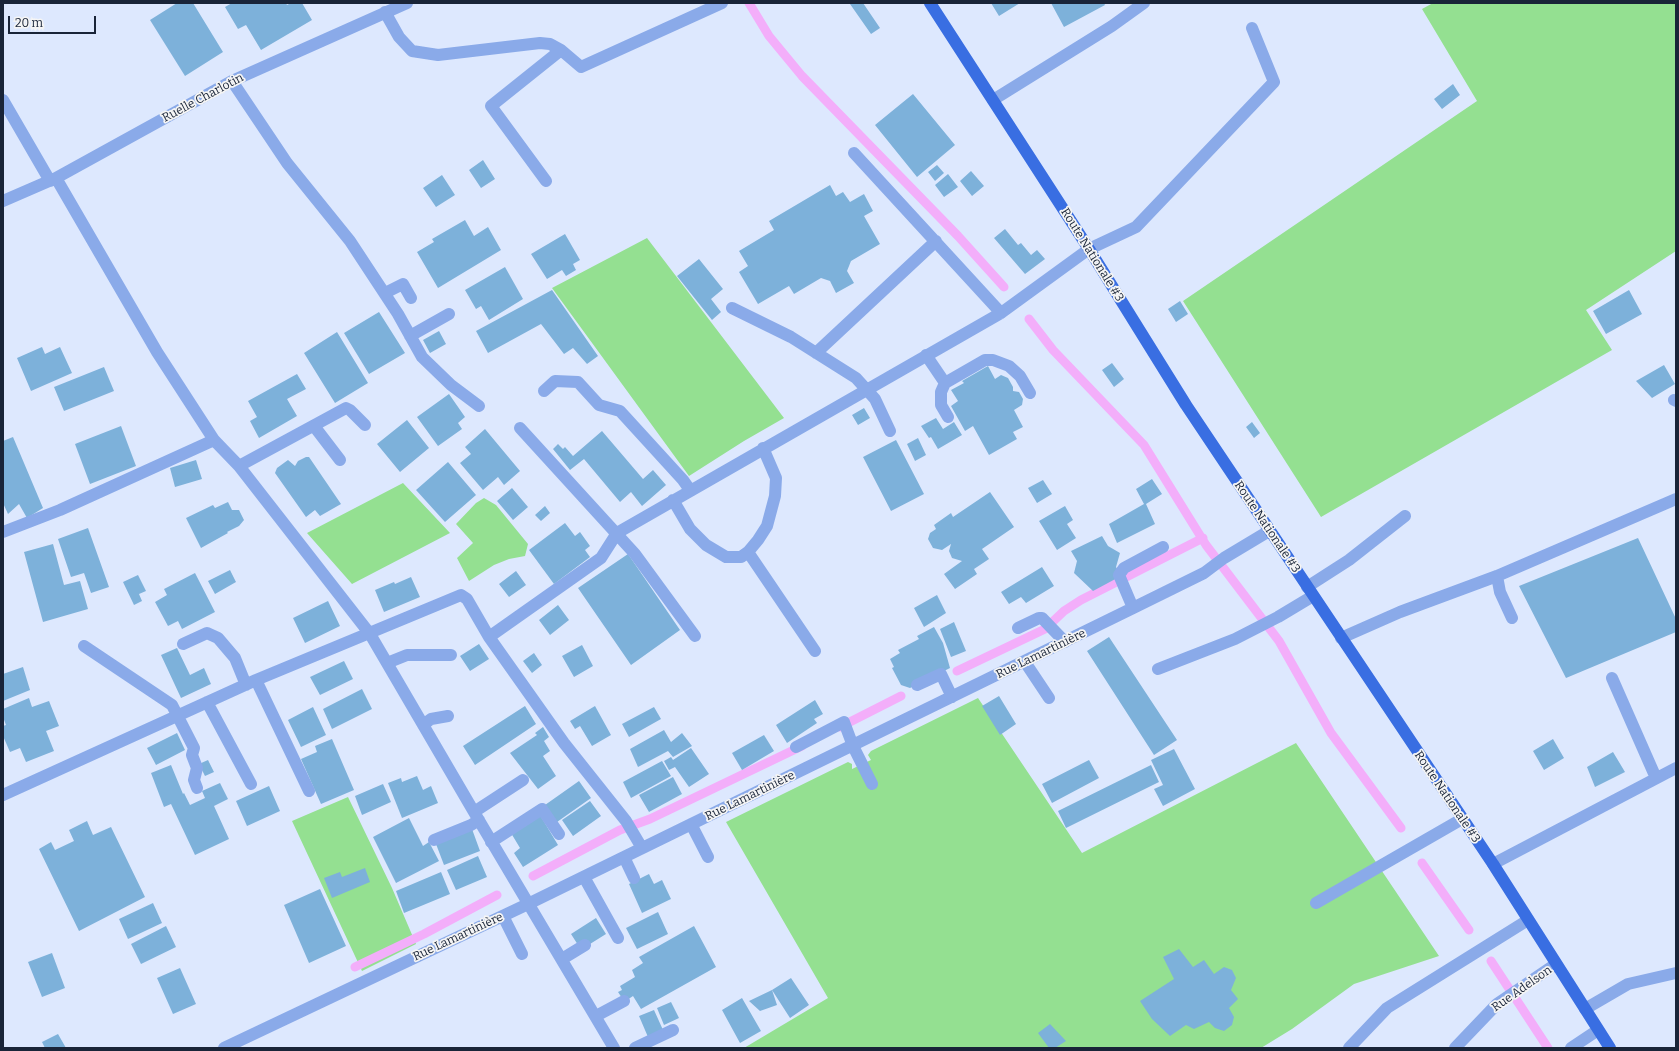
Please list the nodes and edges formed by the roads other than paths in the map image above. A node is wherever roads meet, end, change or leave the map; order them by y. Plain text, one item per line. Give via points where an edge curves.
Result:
1 (407, 3) edge
2 (722, 3) edge
3 (930, 3) edge
4 (1144, 3) edge
5 (385, 12) junction
6 (1252, 28) dead end
7 (561, 50) junction
8 (232, 81) junction
9 (3, 100) edge
10 (993, 100) junction
11 (854, 153) dead end
12 (53, 179) junction
13 (546, 181) dead end
14 (3, 201) edge
15 (936, 241) junction
16 (1089, 249) junction
17 (385, 293) junction
18 (411, 298) dead end
19 (732, 308) dead end
20 (1001, 313) junction
21 (449, 314) dead end
22 (410, 336) junction
23 (816, 353) junction
24 (926, 355) junction
25 (945, 383) junction
26 (866, 390) junction
27 (544, 391) dead end
28 (1030, 393) dead end
29 (478, 406) dead end
30 (948, 417) dead end
31 (365, 425) dead end
32 (314, 426) junction
33 (520, 428) dead end
34 (890, 431) dead end
35 (214, 440) junction
36 (763, 448) junction
37 (340, 460) dead end
38 (239, 466) junction
39 (690, 490) junction
40 (672, 500) junction
41 (1675, 501) edge
42 (1405, 516) dead end
43 (1269, 531) junction
44 (3, 532) edge
45 (617, 533) junction
46 (1163, 547) dead end
47 (748, 552) junction
48 (1496, 576) junction
49 (1310, 591) junction
50 (1133, 608) junction
51 (1512, 618) dead end
52 (1018, 628) dead end
53 (370, 634) junction
54 (695, 636) dead end
55 (489, 637) junction
56 (1340, 638) junction
57 (1065, 642) junction
58 (183, 644) dead end
59 (84, 646) dead end
60 (815, 651) dead end
61 (451, 655) dead end
62 (1025, 662) junction
63 (387, 663) junction
64 (1158, 669) dead end
65 (1612, 678) dead end
66 (251, 682) junction
67 (917, 685) dead end
68 (952, 697) junction
69 (1049, 698) dead end
70 (207, 702) junction
71 (178, 716) junction
72 (448, 716) dead end
73 (423, 725) junction
74 (853, 746) junction
75 (796, 747) dead end
76 (1676, 768) edge
77 (1656, 778) junction
78 (523, 780) dead end
79 (251, 784) dead end
80 (872, 784) dead end
81 (197, 788) dead end
82 (309, 791) dead end
83 (3, 795) edge
84 (476, 816) junction
85 (1462, 819) junction
86 (691, 824) junction
87 (559, 834) dead end
88 (434, 840) dead end
89 (491, 842) junction
90 (642, 848) junction
91 (624, 857) junction
92 (708, 857) dead end
93 (1493, 864) junction
94 (584, 877) junction
95 (634, 878) dead end
96 (1316, 903) dead end
97 (528, 904) junction
98 (503, 916) junction
99 (1528, 920) junction
100 (618, 938) dead end
101 (585, 944) dead end
102 (522, 954) dead end
103 (562, 959) junction
104 (1556, 964) junction
105 (1676, 973) edge
106 (624, 1001) dead end
107 (1585, 1009) junction
108 (596, 1016) junction
109 (673, 1030) dead end
110 (1598, 1030) junction
111 (224, 1048) edge
112 (614, 1048) edge
113 (635, 1048) edge
114 (1350, 1048) edge
115 (1455, 1048) edge
116 (1571, 1048) edge
117 (1610, 1048) edge

1 - 5 street, Ruelle Charlotin
2 - 7 street via 581,67
3 - 10 main road, Route Nationale #3
4 - 10 street via 1112,26
5 - 7 street via 399,37 412,51 438,55 540,43 550,44
5 - 8 street, Ruelle Charlotin
6 - 16 street via 1274,82 1136,227
7 - 13 street via 491,106
8 - 12 street, Ruelle Charlotin
8 - 17 street via 287,163 350,241
9 - 12 street
10 - 16 main road, Route Nationale #3
11 - 15 street
12 - 14 street, Ruelle Charlotin
12 - 35 street via 157,352
15 - 20 street
15 - 23 street
16 - 20 street
16 - 43 main road, Route Nationale #3 via 1186,405
17 - 18 street via 403,284
17 - 22 street
19 - 23 street via 791,337
20 - 24 street
21 - 22 street
22 - 29 street via 422,357 450,385
23 - 26 street via 856,378
24 - 25 street
24 - 26 street
25 - 28 street via 985,360 993,360 1008,366 1020,376
25 - 30 street via 941,392 941,405
26 - 34 street via 875,399
26 - 36 street
27 - 39 street via 555,381 578,382 599,405 620,411
31 - 32 street via 346,408
32 - 37 street
32 - 38 street
33 - 45 street
35 - 38 street
35 - 44 street via 60,510
36 - 39 street
36 - 47 street via 776,478 776,486 767,526
38 - 53 street
39 - 40 street
40 - 45 street
40 - 47 street via 690,529 717,553 734,558
41 - 48 street
42 - 49 street
43 - 49 main road, Route Nationale #3
43 - 50 street, Rue Lamartinière via 1204,573
45 - 54 street
45 - 55 street via 601,558
46 - 50 street via 1124,568 1119,576
47 - 60 street
48 - 51 street
48 - 56 street via 1400,612
49 - 56 main road, Route Nationale #3
49 - 64 street via 1278,617 1235,640
50 - 57 street, Rue Lamartinière
52 - 57 street via 1042,618
53 - 55 street via 461,595 467,599
53 - 63 street
53 - 66 street
55 - 90 street via 564,743 626,820
56 - 85 main road, Route Nationale #3
57 - 62 street, Rue Lamartinière
58 - 66 street via 207,633 218,638
59 - 71 street via 172,705
61 - 63 street via 407,655
62 - 68 street, Rue Lamartinière
62 - 69 street
63 - 73 street
65 - 77 street
66 - 70 street
66 - 82 street
67 - 68 street via 941,674
68 - 74 street, Rue Lamartinière
70 - 71 street
70 - 79 street
71 - 81 street via 194,748 192,755 197,768 194,780
71 - 83 street
72 - 73 street via 431,719
73 - 84 street
74 - 75 street via 844,722
74 - 80 street
74 - 86 street, Rue Lamartinière
76 - 77 street
77 - 93 street
78 - 84 street
84 - 88 street via 471,825
84 - 89 street
85 - 93 main road, Route Nationale #3
85 - 96 street
86 - 90 street, Rue Lamartinière
86 - 92 street
87 - 89 street via 542,809
89 - 97 street
90 - 91 street, Rue Lamartinière
91 - 94 street, Rue Lamartinière
91 - 95 street
93 - 99 main road, Route Nationale #3
94 - 97 street, Rue Lamartinière
94 - 100 street
97 - 98 street, Rue Lamartinière
97 - 103 street
98 - 102 street
98 - 111 street, Rue Lamartinière
99 - 104 main road, Route Nationale #3
99 - 114 street via 1387,1008
101 - 103 street
103 - 108 street
104 - 107 main road, Route Nationale #3
104 - 115 street, Rue Adelson via 1497,1004
105 - 107 street via 1628,984
106 - 108 street
107 - 110 main road, Route Nationale #3
108 - 112 street
109 - 113 street
110 - 116 street
110 - 117 main road, Route Nationale #3

